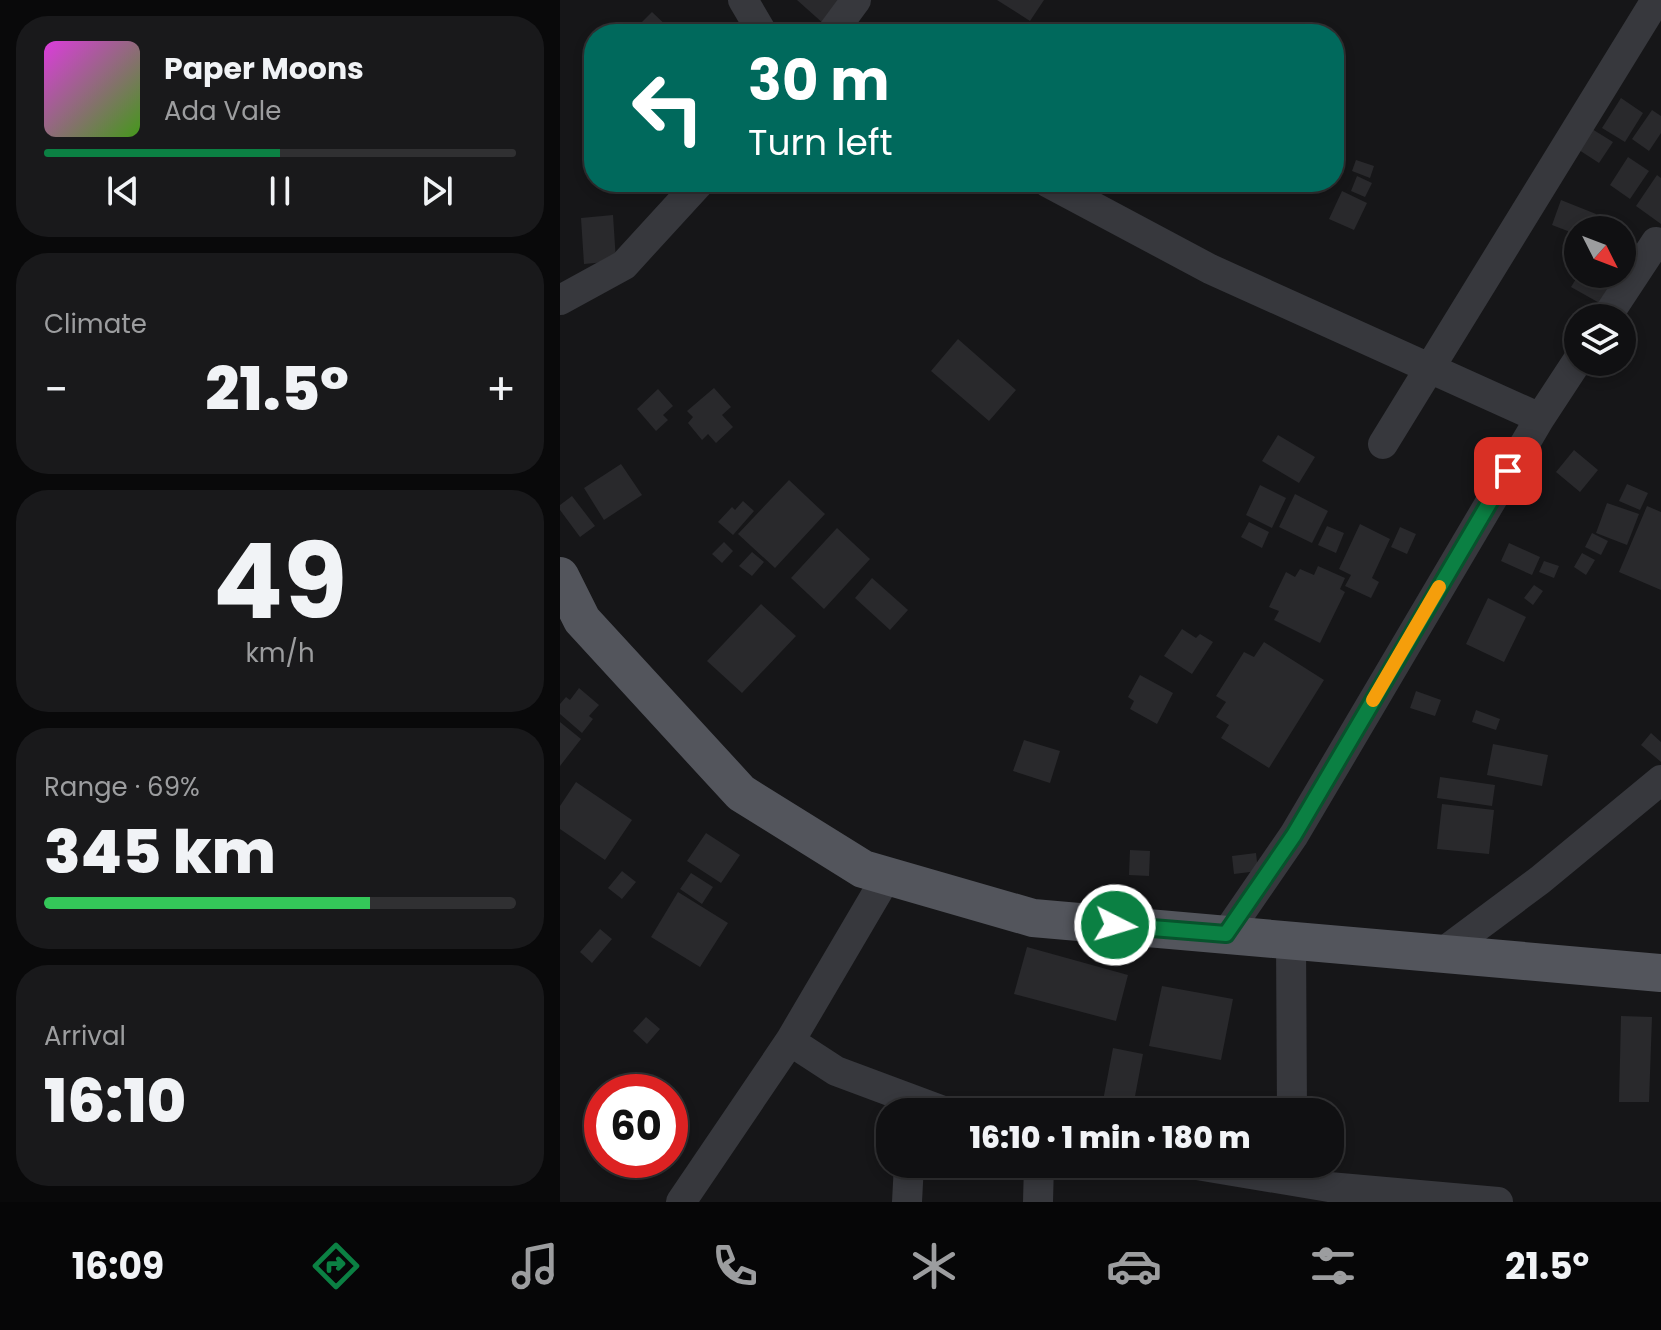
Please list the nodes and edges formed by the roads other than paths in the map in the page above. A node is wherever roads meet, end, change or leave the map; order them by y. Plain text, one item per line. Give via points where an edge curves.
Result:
1 (743, 0) edge
2 (856, 0) edge
3 (1656, 0) edge
4 (757, 24) edge
5 (840, 24) edge
6 (691, 192) edge
7 (1066, 192) edge
8 (1656, 242) dead end
9 (560, 300) edge
10 (1615, 304) edge
11 (1429, 369) junction
12 (1568, 376) edge
13 (1540, 418) junction
14 (1383, 444) dead end
15 (560, 576) edge
16 (1661, 780) edge
17 (887, 876) junction
18 (1226, 934) junction
19 (1291, 940) junction
20 (1442, 953) junction
21 (1661, 973) edge
22 (790, 1041) junction
23 (895, 1098) edge
24 (1292, 1098) edge
25 (908, 1178) edge
26 (1039, 1178) edge
27 (1270, 1178) edge
28 (1293, 1182) edge
29 (681, 1202) edge
30 (907, 1202) edge
31 (1038, 1202) edge
32 (1498, 1202) edge

1 - 4 street
2 - 5 street
3 - 11 street
6 - 9 street via 624,265
7 - 11 street via 1210,269
8 - 10 street
11 - 13 street
11 - 14 street
12 - 13 street
13 - 18 street via 1294,835
15 - 17 main road via 582,620 741,793 863,869
16 - 20 street
17 - 18 main road via 1033,918
17 - 22 street
18 - 19 main road
19 - 20 main road
19 - 24 street
20 - 21 main road
22 - 23 street via 836,1071
22 - 29 street
25 - 30 street
26 - 31 street
27 - 28 street
28 - 32 street

